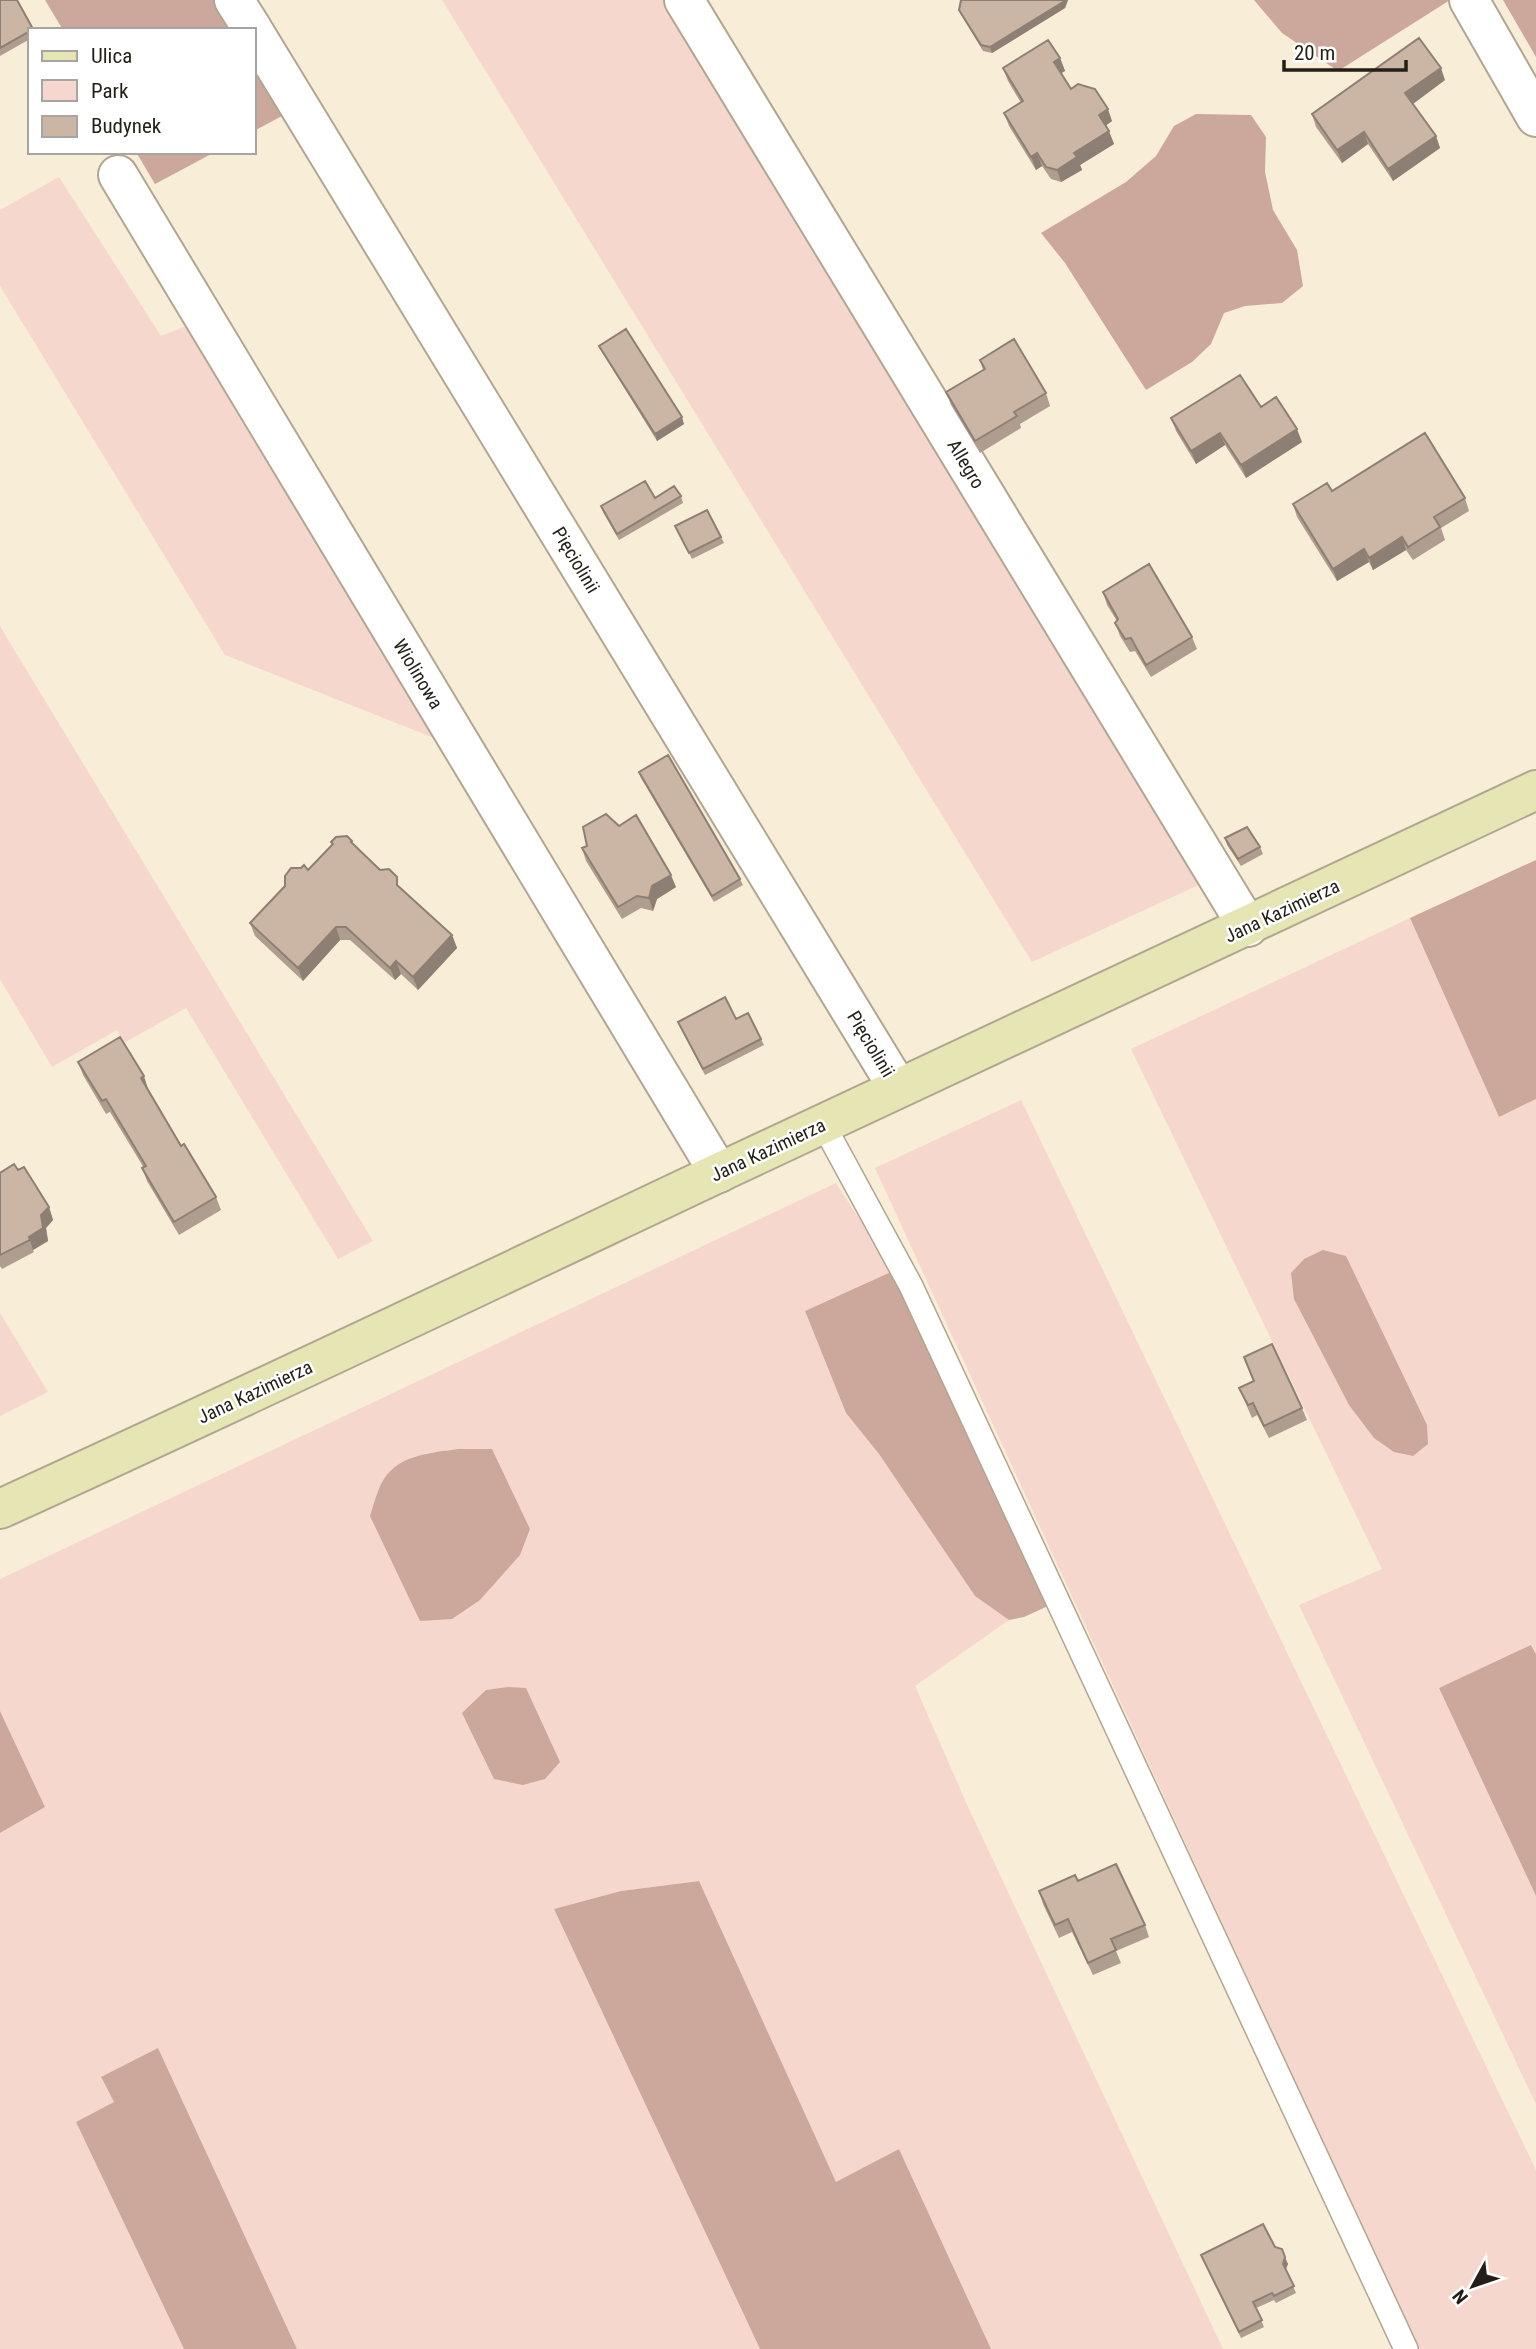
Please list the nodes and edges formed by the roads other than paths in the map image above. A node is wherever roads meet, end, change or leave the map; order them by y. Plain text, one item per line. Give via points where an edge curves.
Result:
1 (234, 0) edge
2 (684, 0) edge
3 (1469, 0) edge
4 (251, 28) edge
5 (256, 36) edge
6 (1536, 117) edge
7 (118, 175) dead end
8 (1536, 790) edge
9 (1248, 927) junction
10 (898, 1088) junction
11 (823, 1124) junction
12 (719, 1172) junction
13 (0, 1509) edge
14 (1406, 2349) edge

1 - 4 street, Pięciolinii
2 - 9 street, Allegro
3 - 6 street
5 - 10 street, Pięciolinii
7 - 12 street, Wiolinowa
8 - 9 main road, Jana Kazimierza
9 - 10 main road, Jana Kazimierza
10 - 11 main road, Jana Kazimierza
11 - 12 main road, Jana Kazimierza
11 - 14 lane via 911,1286
12 - 13 main road, Jana Kazimierza

